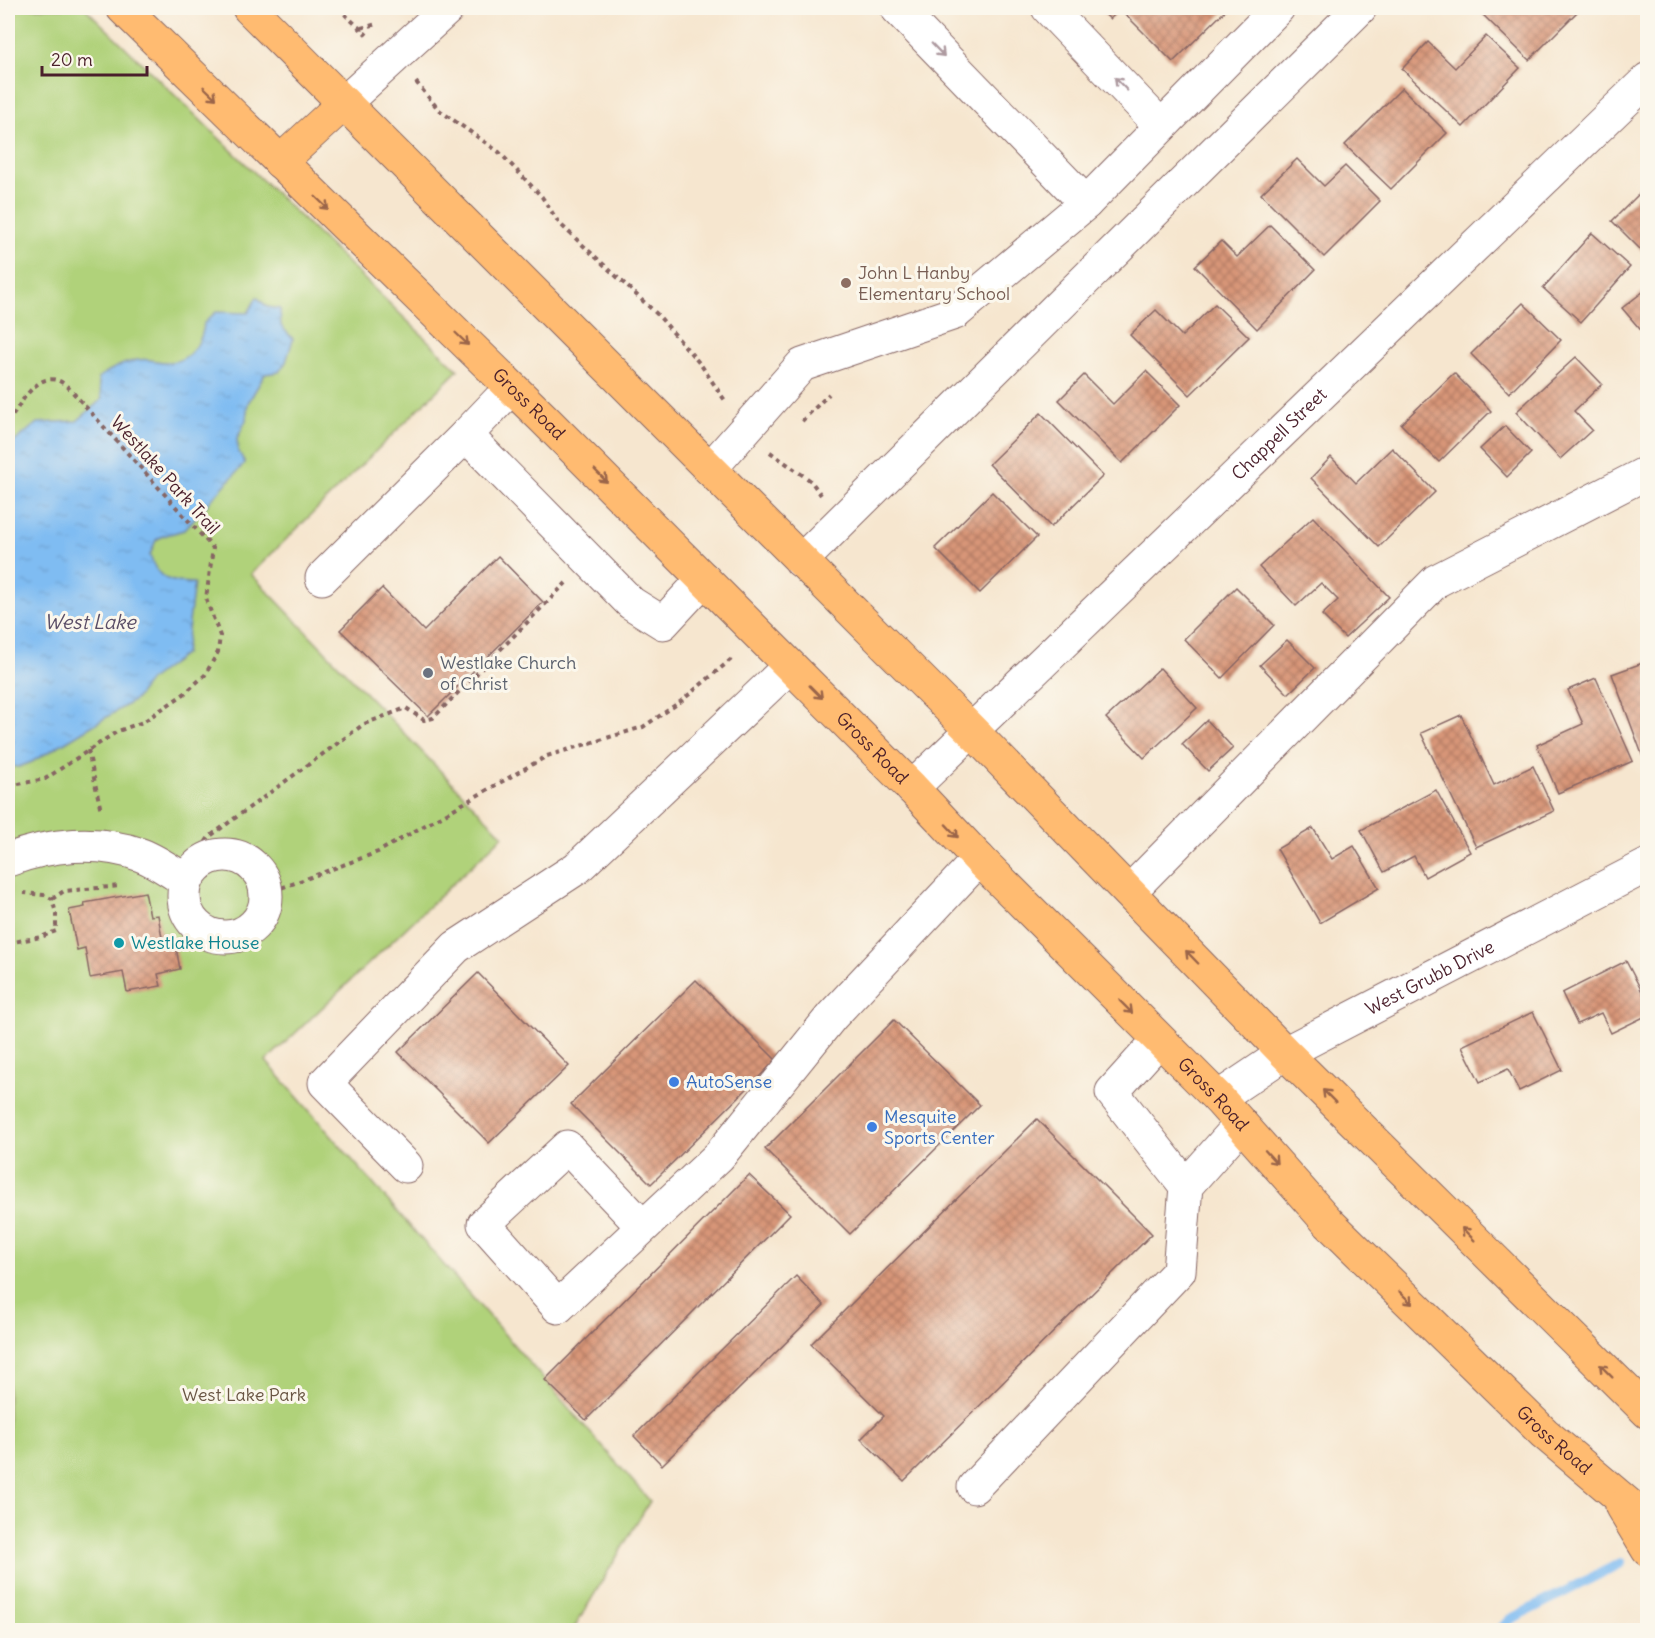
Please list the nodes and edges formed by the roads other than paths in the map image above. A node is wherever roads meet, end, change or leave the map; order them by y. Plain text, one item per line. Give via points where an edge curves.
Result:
1 (123, 8) edge
2 (249, 8) edge
3 (448, 8) edge
4 (897, 8) edge
5 (1048, 8) edge
6 (1278, 8) edge
7 (1360, 8) edge
8 (1647, 79) edge
9 (343, 104) junction
10 (1161, 126) junction
11 (280, 162) junction
12 (1086, 203) junction
13 (511, 388) junction
14 (466, 435) junction
15 (710, 469) junction
16 (1647, 472) edge
17 (801, 561) junction
18 (322, 578) dead end
19 (704, 579) junction
20 (790, 666) junction
21 (972, 731) junction
22 (912, 788) junction
23 (979, 859) junction
24 (8, 860) edge
25 (1647, 865) edge
26 (186, 872) junction
27 (1129, 892) junction
28 (1159, 1040) junction
29 (1285, 1053) junction
30 (1218, 1098) junction
31 (1241, 1124) junction
32 (406, 1166) dead end
33 (1186, 1185) junction
34 (643, 1227) junction
35 (1647, 1412) edge
36 (974, 1487) dead end
37 (1615, 1495) junction
38 (1647, 1521) edge
39 (1647, 1551) edge

1 -> 11 main road, Gross Road
2 - 9 main road
3 - 9 street
4 -> 12 street
10 -> 5 street
6 - 10 street
7 - 17 street
8 - 21 street, Chappell Street
9 - 11 main road
9 - 15 main road
10 - 12 street
11 -> 13 main road, Gross Road
12 - 15 street via 955,313 802,365
13 - 14 street
13 -> 19 main road, Gross Road
14 - 18 street
14 - 19 street via 631,603 663,622
15 - 17 main road
16 - 27 street via 1436,581
17 - 21 main road
19 - 20 main road, Gross Road
20 -> 22 main road, Gross Road
20 - 32 street via 577,867 456,947 325,1083
21 - 22 street, Chappell Street
21 - 27 main road
22 -> 23 main road, Gross Road
23 -> 28 main road, Gross Road
23 - 34 street via 832,1016 719,1156
24 - 26 street via 72,845 108,846
25 - 29 street, West Grubb Drive
26 - 26 street via 183,898 187,914 198,928 213,936 230,938 246,932 259,920 266,904 265,887 258,871 244,860 228,855 211,858
29 -> 27 main road
28 - 30 main road, Gross Road
28 - 33 street via 1112,1092
29 - 30 street, West Grubb Drive
35 -> 29 main road
30 - 31 main road, Gross Road
31 - 33 street
31 -> 37 main road, Gross Road via 1329,1222 1544,1433
33 - 36 street via 1179,1271
34 - 34 street via 558,1306 484,1224 567,1147
37 - 38 main road, Gross Road
37 - 39 main road

